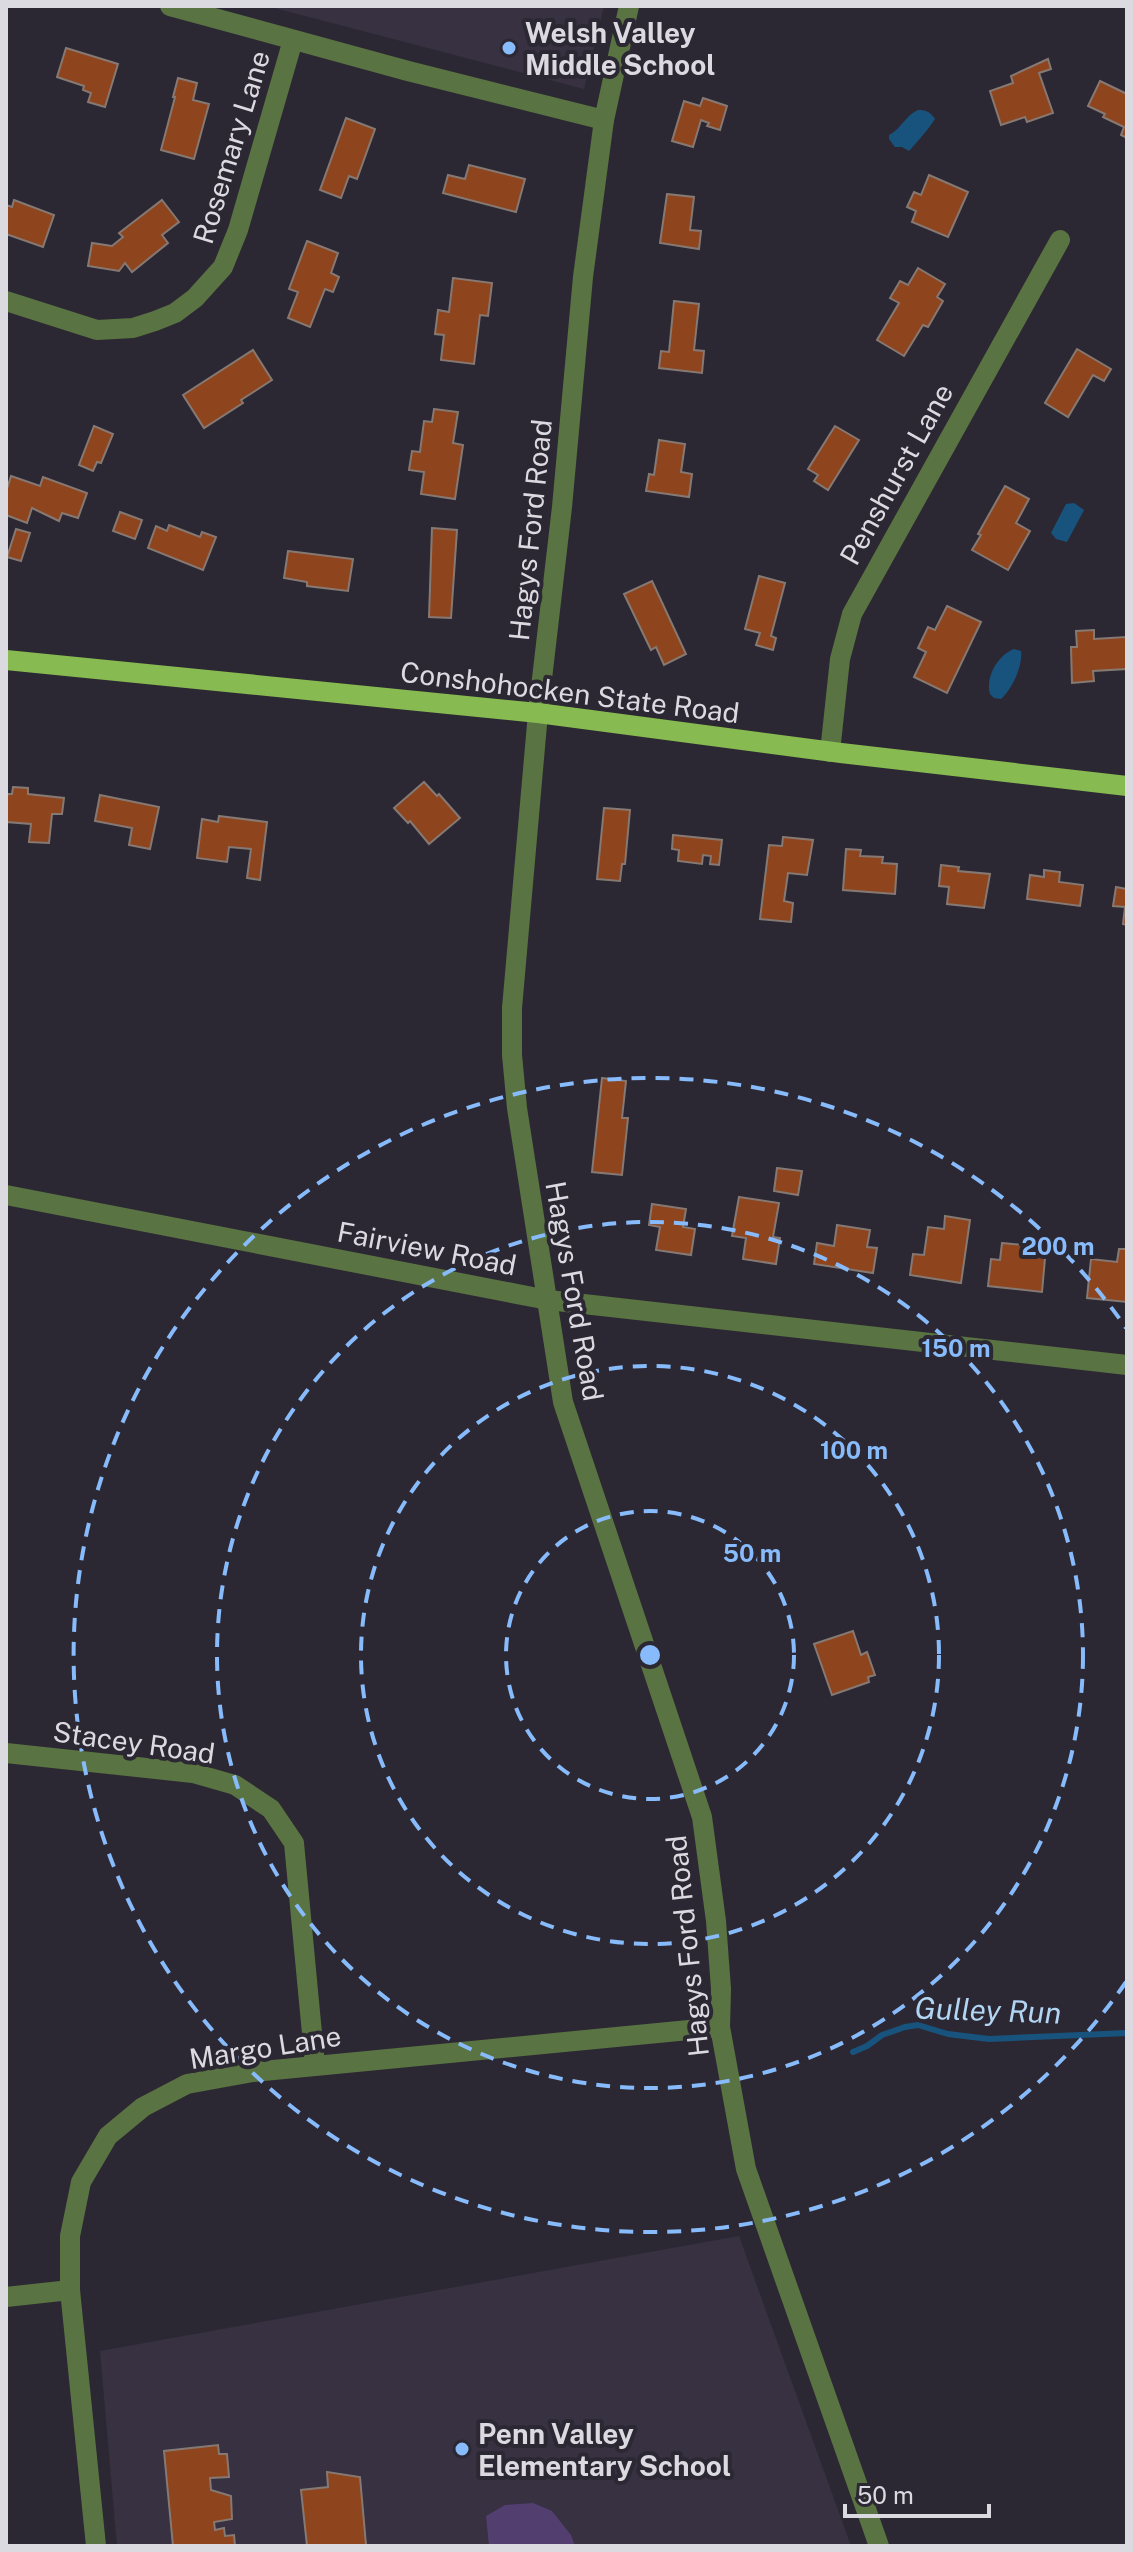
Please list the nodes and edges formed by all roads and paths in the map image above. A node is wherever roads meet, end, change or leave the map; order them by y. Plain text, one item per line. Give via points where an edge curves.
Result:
1 (170, 6) edge
2 (629, 6) edge
3 (293, 40) junction
4 (604, 120) junction
5 (1060, 240) dead end
6 (6, 301) edge
7 (6, 660) edge
8 (538, 713) junction
9 (830, 752) junction
10 (1127, 786) edge
11 (6, 1195) edge
12 (548, 1300) junction
13 (1127, 1365) edge
14 (6, 1753) edge
15 (720, 2027) junction
16 (315, 2065) junction
17 (70, 2290) junction
18 (6, 2297) edge
19 (96, 2546) edge
20 (879, 2546) edge

1 - 3 street
2 - 4 street, Hagys Ford Road
3 - 4 street
3 - 6 street, Rosemary Lane via 229,253 195,298 155,321 97,330
4 - 8 street, Hagys Ford Road
5 - 9 street, Penshurst Lane via 852,614 840,659
7 - 8 main road, Conshohocken State Road
8 - 9 main road, Conshohocken State Road
8 - 12 street, Hagys Ford Road via 512,1055
9 - 10 main road, Conshohocken State Road
11 - 12 street, Fairview Road
12 - 13 street, Fairview Road
12 - 15 street, Hagys Ford Road via 570,1427 702,1817 716,1921
14 - 16 street, Stacey Road via 193,1773 235,1785 271,1809 294,1843
15 - 16 street, Margo Lane
15 - 20 street, Hagys Ford Road via 746,2169
16 - 17 street, Margo Lane via 187,2084 143,2107 108,2136 81,2182 70,2236
17 - 18 street
17 - 19 street, Margo Lane

